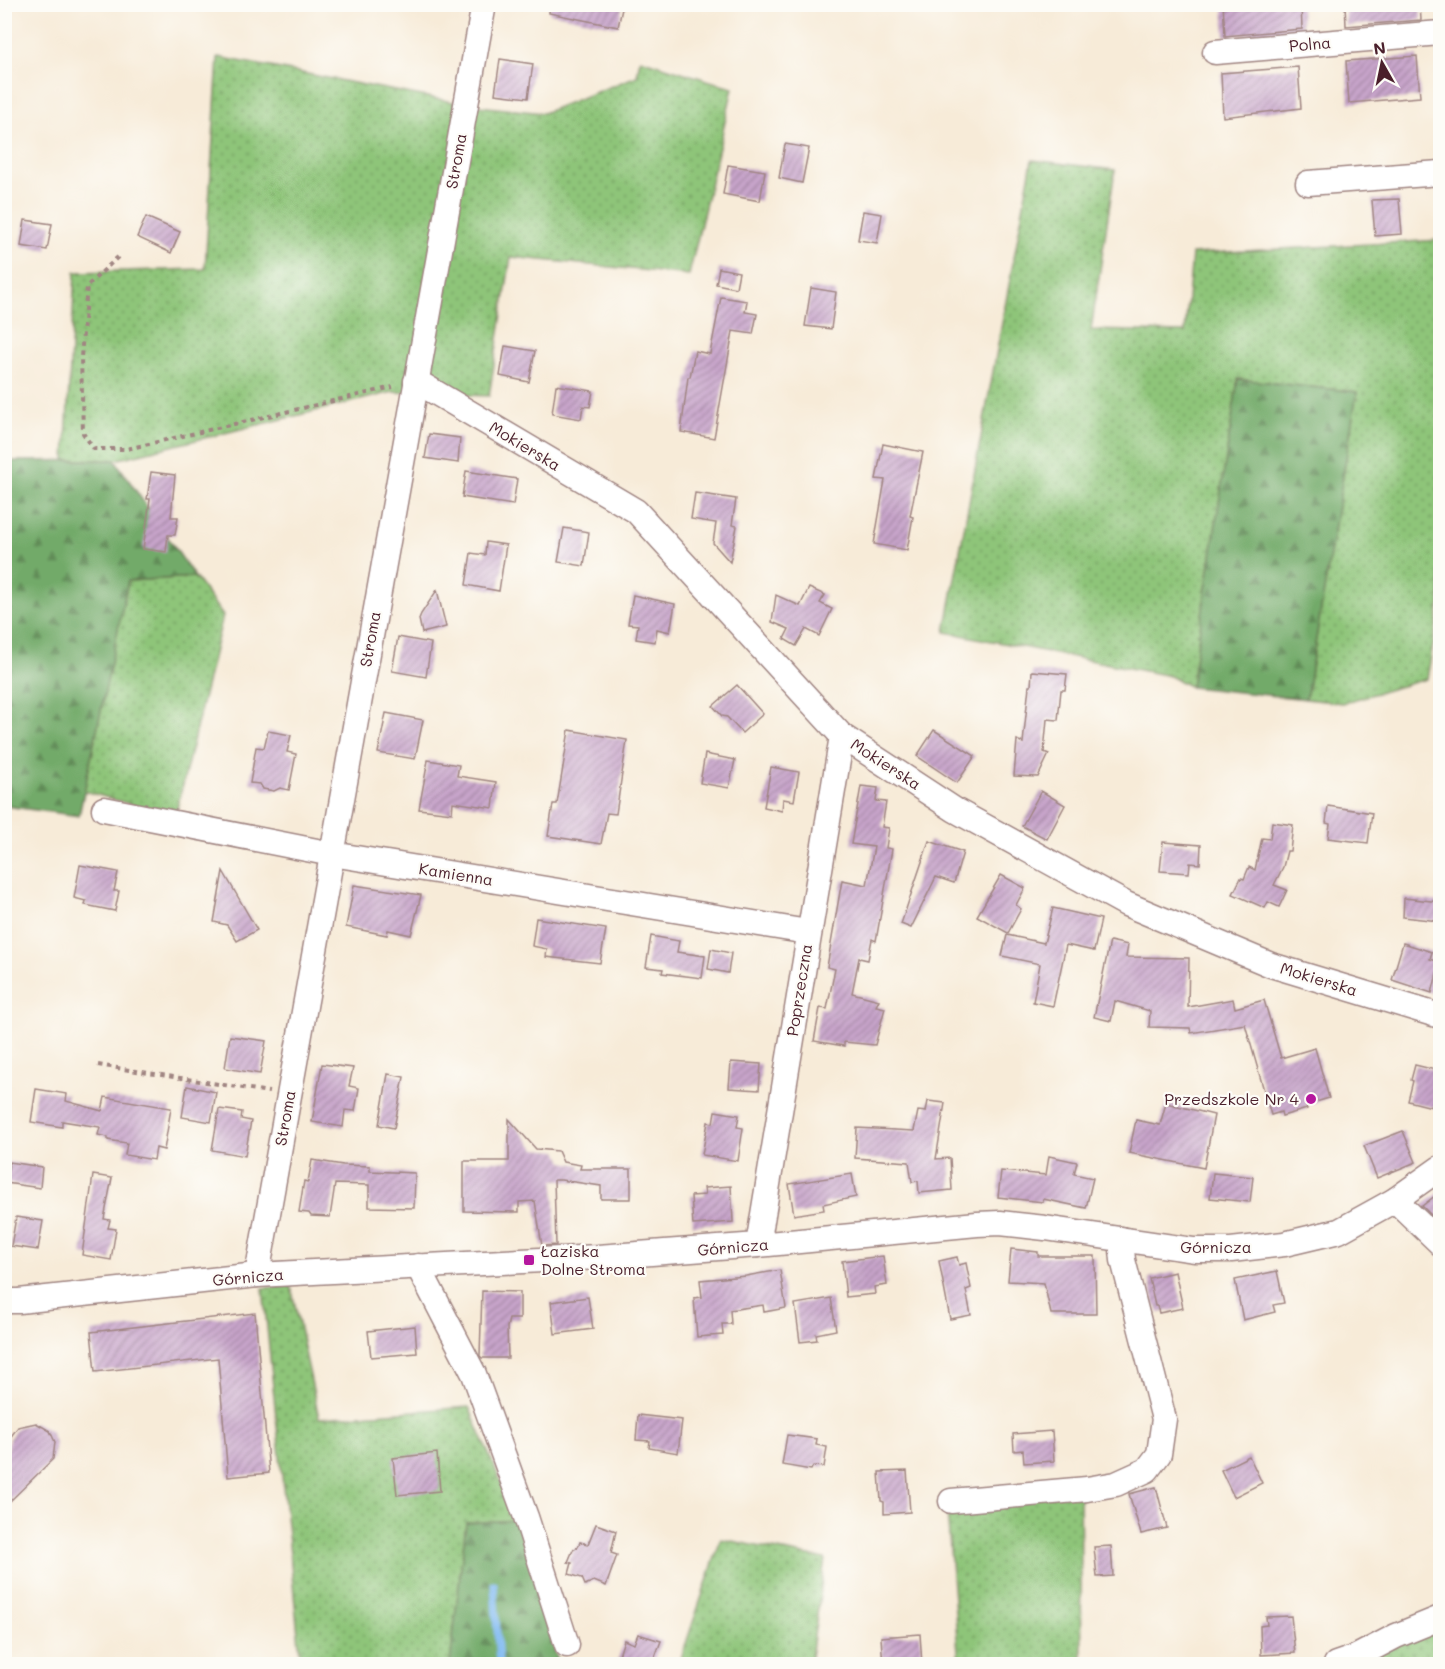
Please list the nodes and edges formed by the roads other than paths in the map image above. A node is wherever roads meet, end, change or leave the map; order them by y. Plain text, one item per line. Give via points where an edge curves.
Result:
1 (472, 4) edge
2 (484, 4) edge
3 (1440, 33) edge
4 (477, 41) junction
5 (1215, 52) dead end
6 (1440, 173) edge
7 (1308, 183) dead end
8 (416, 381) junction
9 (842, 735) junction
10 (104, 810) dead end
11 (332, 854) junction
12 (808, 932) junction
13 (1440, 1016) edge
14 (1440, 1168) edge
15 (1395, 1200) junction
16 (1121, 1239) junction
17 (1440, 1242) edge
18 (758, 1245) junction
19 (418, 1266) junction
20 (257, 1275) junction
21 (4, 1301) edge
22 (951, 1501) dead end
23 (1440, 1618) edge
24 (567, 1645) dead end
25 (1336, 1665) edge

1 - 4 street
2 - 4 street, Stroma
3 - 5 street, Polna
4 - 8 street, Stroma
6 - 7 street
8 - 9 street, Mokierska via 636,511
8 - 11 street, Stroma
9 - 12 street, Poprzeczna
9 - 13 street, Mokierska via 955,810 1126,904 1271,965
10 - 11 street, Kamienna
11 - 12 street, Kamienna
11 - 20 street, Stroma
12 - 18 street, Poprzeczna
14 - 15 street, Górnicza
15 - 16 street, Górnicza via 1339,1231 1284,1244 1194,1250
15 - 17 street
16 - 18 street, Górnicza via 1000,1223
16 - 22 street via 1164,1419 1159,1454 1147,1470 1116,1484
18 - 19 street, Górnicza
19 - 20 street, Górnicza
19 - 24 street via 474,1374
20 - 21 street, Górnicza
23 - 25 street

